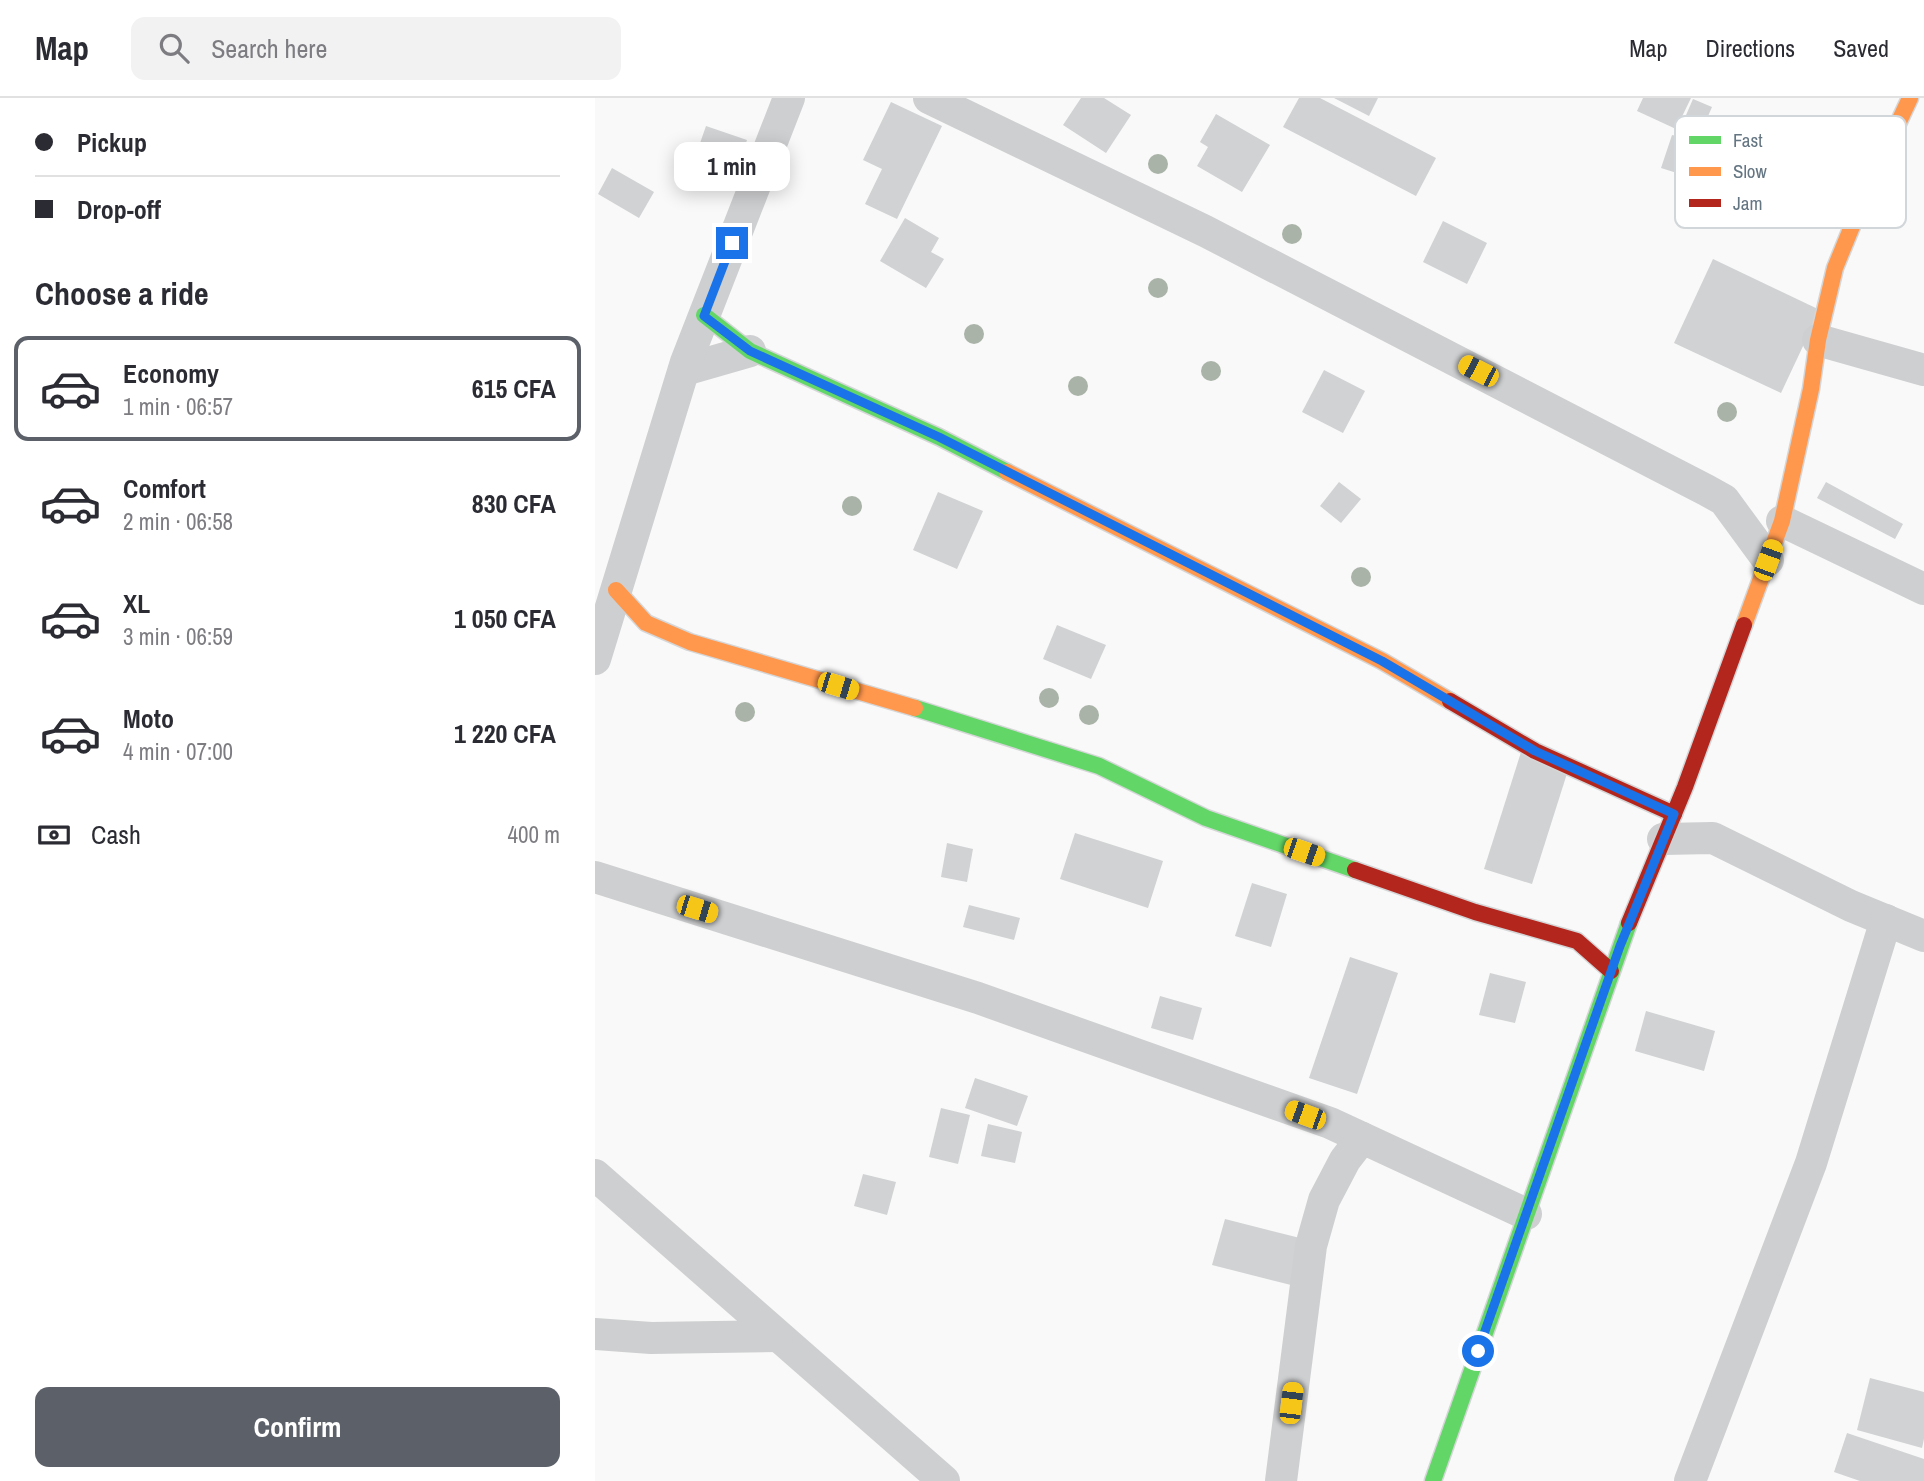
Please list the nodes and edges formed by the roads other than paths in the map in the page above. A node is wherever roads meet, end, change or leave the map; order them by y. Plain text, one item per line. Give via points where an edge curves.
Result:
1 (789, 98) edge
2 (929, 98) edge
3 (1910, 98) edge
4 (1902, 116) edge
5 (1851, 228) edge
6 (704, 316) junction
7 (1818, 340) junction
8 (750, 351) junction
9 (684, 370) junction
10 (1924, 370) edge
11 (1781, 521) junction
12 (1768, 560) junction
13 (1924, 589) edge
14 (616, 590) junction
15 (595, 659) edge
16 (1674, 813) junction
17 (1713, 838) junction
18 (595, 877) edge
19 (1886, 920) junction
20 (1629, 923) junction
21 (1924, 936) edge
22 (1577, 941) junction
23 (1611, 971) junction
24 (1362, 1138) junction
25 (595, 1175) edge
26 (1526, 1214) junction
27 (595, 1334) edge
28 (777, 1336) junction
29 (944, 1481) edge
30 (1281, 1481) edge
31 (1433, 1481) edge
32 (1690, 1481) edge

1 - 6 street
2 - 12 street via 1205,231 1706,489 1724,500
3 - 4 street
5 - 7 street via 1835,268
6 - 8 street
6 - 9 street
7 - 10 street
7 - 11 street
8 - 9 street
8 - 16 street via 939,437 1382,661 1535,751
9 - 14 street
11 - 12 street
11 - 13 street
12 - 16 street
14 - 15 street
14 - 22 street via 646,623 690,642 1099,766 1206,818 1475,912
16 - 17 street
16 - 17 street
16 - 20 street
17 - 19 street
18 - 24 street via 978,998
19 - 21 street
19 - 32 street via 1811,1163
20 - 22 street
20 - 23 street
22 - 23 street
23 - 26 street
24 - 26 street
24 - 30 street via 1324,1199 1311,1246
25 - 28 street
26 - 31 street
27 - 28 street
28 - 29 street

